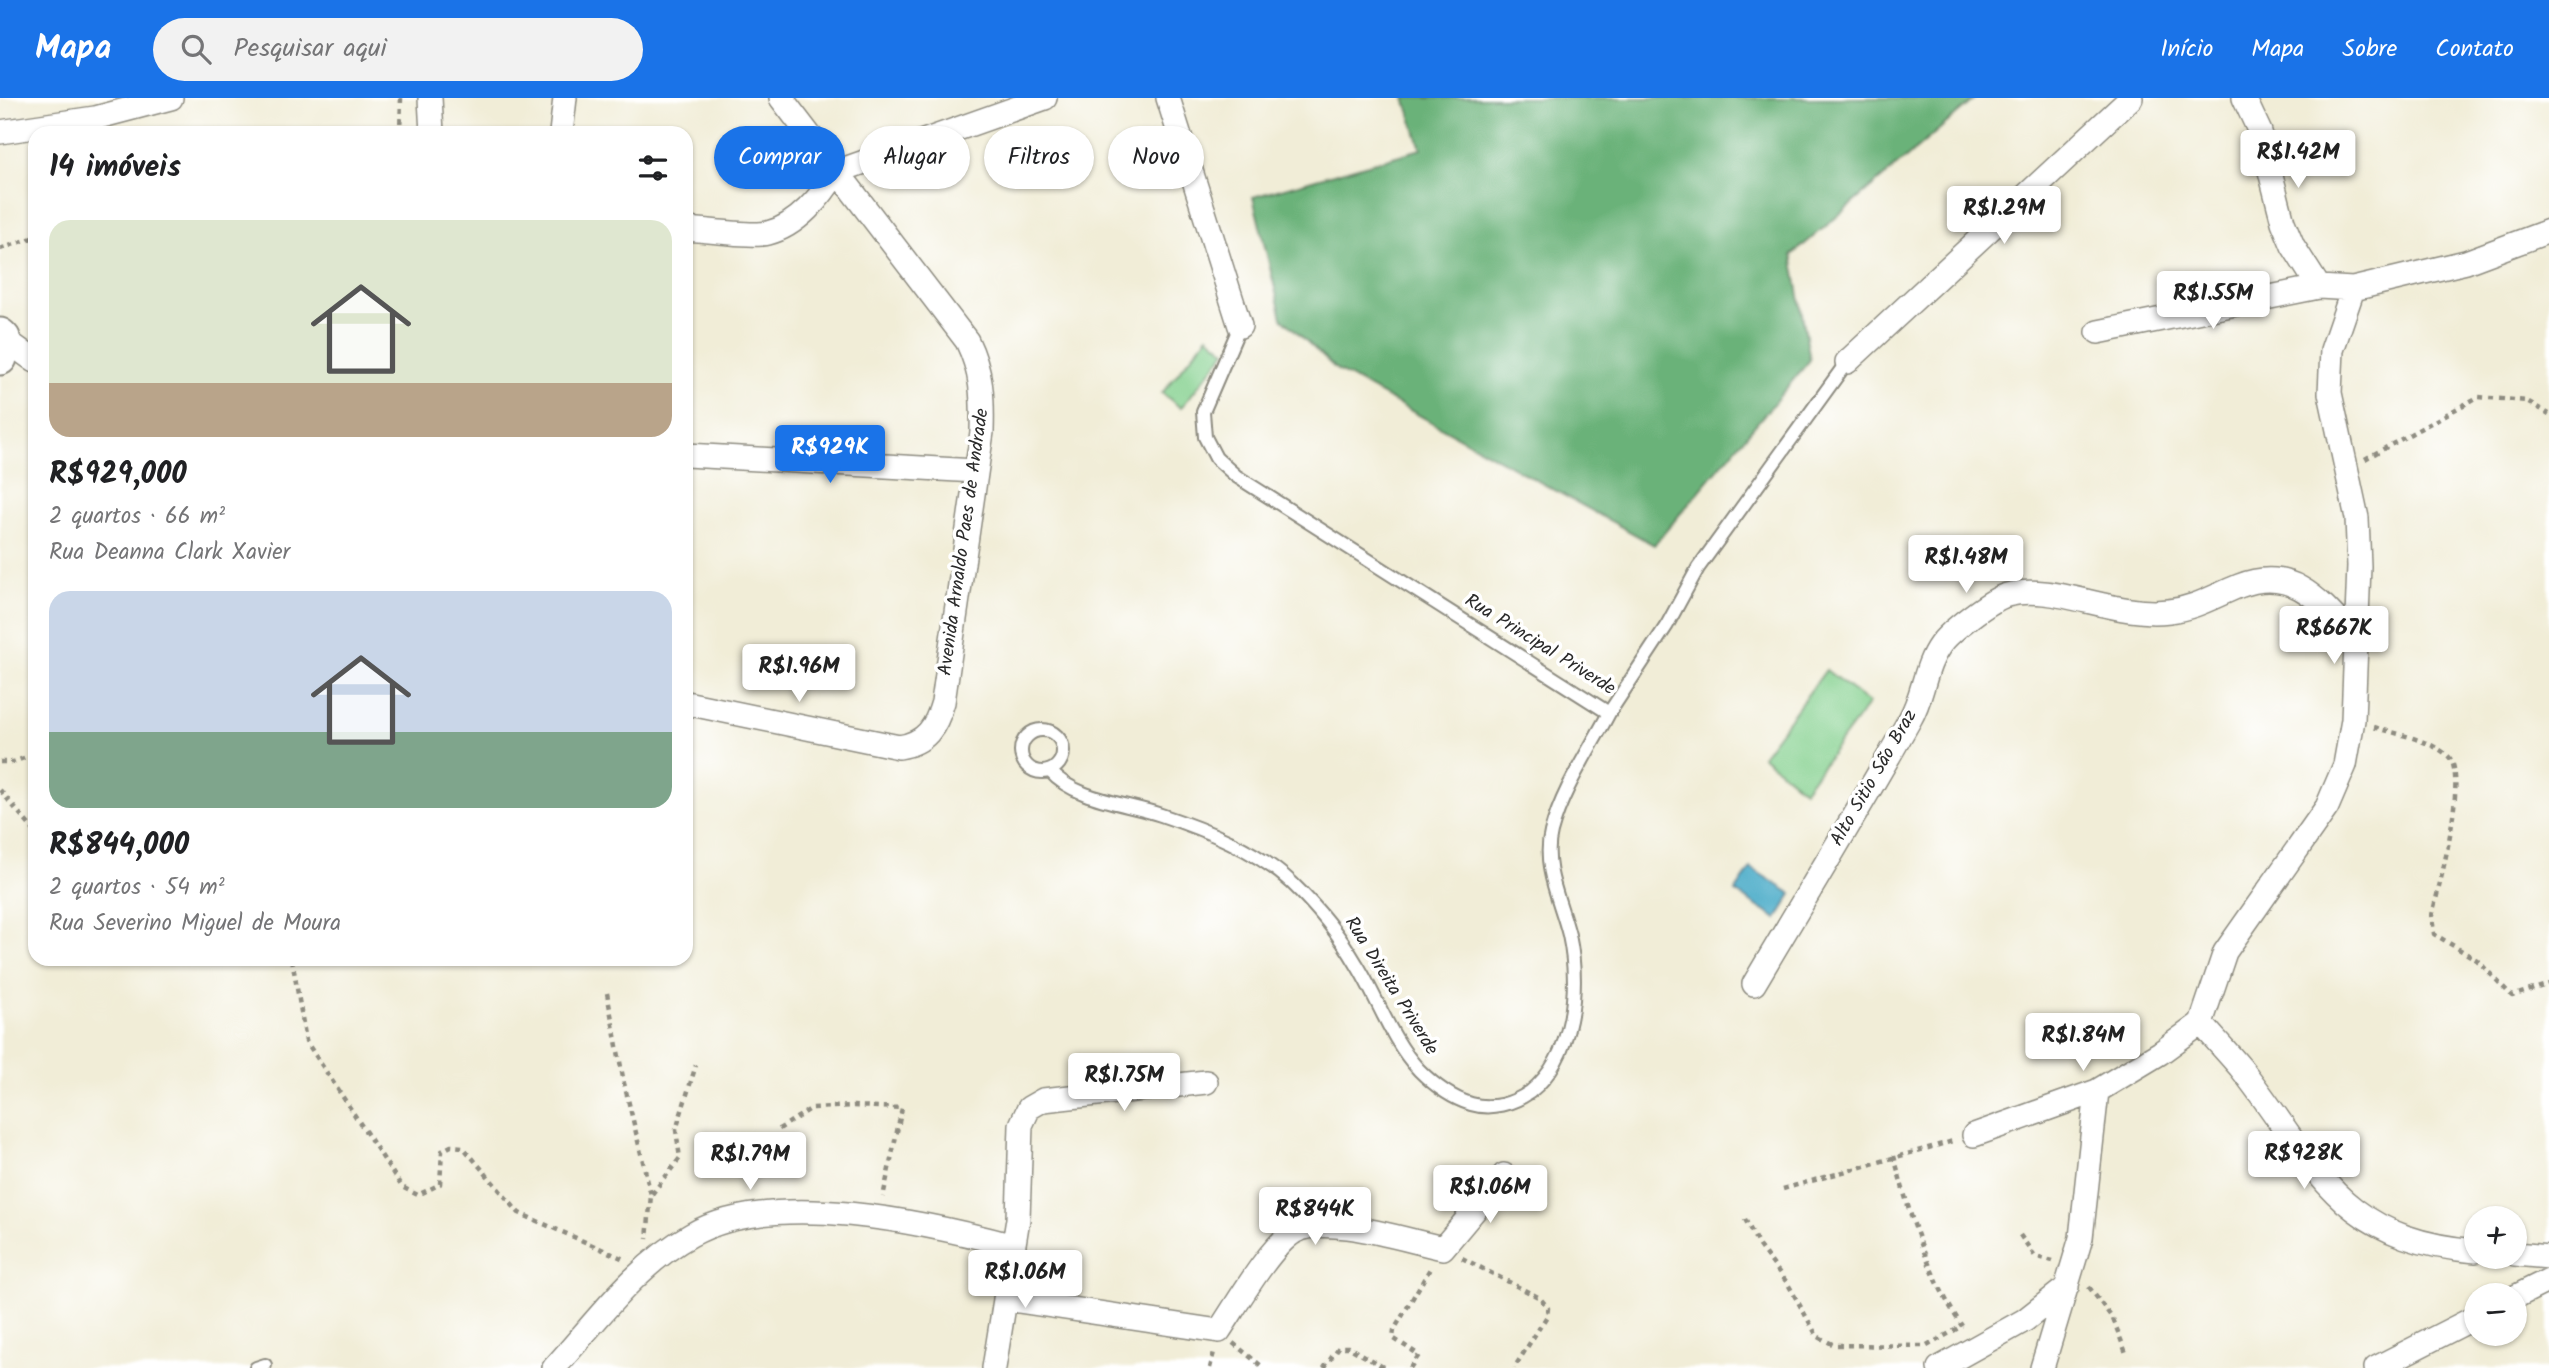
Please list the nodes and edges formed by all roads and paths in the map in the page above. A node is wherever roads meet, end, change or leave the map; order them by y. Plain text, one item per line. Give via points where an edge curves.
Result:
1 (171, 98) edge
2 (401, 98) edge
3 (430, 98) edge
4 (565, 98) edge
5 (781, 98) edge
6 (1045, 98) edge
7 (1168, 98) edge
8 (2131, 98) edge
9 (2244, 98) edge
10 (41, 126) edge
11 (400, 126) edge
12 (432, 126) edge
13 (562, 126) edge
14 (802, 126) edge
15 (28, 128) edge
16 (0, 132) edge
17 (845, 169) edge
18 (845, 184) edge
19 (825, 189) edge
20 (693, 229) edge
21 (2549, 231) edge
22 (28, 239) edge
23 (0, 249) edge
24 (2319, 287) junction
25 (2353, 289) junction
26 (1240, 326) joint
27 (2098, 332) dead end
28 (1, 343) edge
29 (28, 357) edge
30 (1847, 362) joint
31 (2549, 414) edge
32 (693, 456) edge
33 (2347, 470) junction
34 (976, 471) junction
35 (2357, 642) junction
36 (693, 704) edge
37 (1609, 713) junction
38 (2353, 720) junction
39 (28, 757) edge
40 (0, 762) edge
41 (1050, 771) dead end
42 (0, 790) edge
43 (28, 824) edge
44 (293, 966) edge
45 (1754, 984) dead end
46 (2549, 984) edge
47 (607, 993) dead end
48 (2201, 1023) junction
49 (696, 1065) dead end
50 (1206, 1082) dead end
51 (2097, 1091) junction
52 (779, 1129) dead end
53 (1974, 1135) joint
54 (1894, 1156) junction
55 (1504, 1175) dead end
56 (1783, 1189) dead end
57 (651, 1195) junction
58 (878, 1218) junction
59 (1745, 1219) dead end
60 (1014, 1246) junction
61 (1443, 1248) junction
62 (2464, 1249) edge
63 (2527, 1255) edge
64 (2549, 1257) edge
65 (644, 1268) junction
66 (2549, 1280) edge
67 (2067, 1287) junction
68 (2527, 1291) edge
69 (1005, 1299) junction
70 (2464, 1323) edge
71 (1962, 1326) junction
72 (1219, 1331) junction
73 (1978, 1346) junction
74 (554, 1368) edge
75 (994, 1368) edge
76 (1264, 1368) edge
77 (1324, 1368) edge
78 (1385, 1368) edge
79 (1409, 1368) edge
80 (1514, 1368) edge
81 (1940, 1368) edge
82 (2042, 1368) edge
83 (2376, 1368) edge

1 - 10 street via 95,118
2 - 11 path
3 - 12 street
4 - 13 street
5 - 14 street, Avenida Arnaldo Paes de Andrade
6 - 17 street
7 - 26 street
8 - 30 street
9 - 24 street via 2260,132 2288,234
15 - 16 street
18 - 34 street, Avenida Arnaldo Paes de Andrade via 967,341 979,366 984,396
19 - 20 street via 807,209 767,234
21 - 25 street via 2466,262
22 - 23 path
24 - 25 street
24 - 27 street
25 - 33 street via 2332,350 2330,382
26 - 37 lane, Rua Principal Priverde via 1203,412 1205,437 1216,458 1236,476
28 - 29 street
30 - 37 lane, Rua Principal Priverde via 1698,568
31 - 33 path via 2527,401 2478,397
32 - 34 street
33 - 35 street via 2357,518
34 - 36 street, Avenida Arnaldo Paes de Andrade via 943,702 933,730 911,746 899,747
35 - 38 street
35 - 45 street, Alto Sitio São Braz via 2298,585 2278,579 2260,580 2187,609 2158,612 2126,611 2028,591 2004,596 1957,628 1934,654 1916,709
37 - 41 lane, Rua Direita Priverde via 1568,788 1551,833 1549,863 1569,937 1570,1024 1559,1055 1540,1084 1519,1100 1485,1108 1453,1099 1419,1069 1326,917 1289,880 1253,854 1205,831 1069,788
38 - 46 path via 2425,744 2448,757 2455,768 2453,810 2432,915 2434,934 2477,960 2512,996
38 - 48 street via 2345,765 2327,807 2230,943 2213,979
39 - 40 path
42 - 43 path
44 - 65 path via 306,1041 401,1186 418,1195 440,1184 442,1151 463,1147 519,1213
47 - 57 path
48 - 51 street
48 - 62 street via 2240,1068 2301,1155 2340,1198 2371,1223 2415,1241
49 - 57 path via 676,1130 680,1158
50 - 60 street via 1043,1100 1029,1108 1021,1125
51 - 53 street
51 - 67 street via 2081,1238
52 - 58 path via 812,1108 902,1108
53 - 54 path
54 - 56 path
54 - 71 path via 1910,1216 1935,1280
55 - 61 street
57 - 65 path
58 - 60 street
58 - 65 street via 803,1212 737,1217 691,1234
59 - 71 path via 1817,1336 1834,1345 1927,1346
60 - 69 street
61 - 72 street via 1322,1224 1305,1227 1279,1246
61 - 79 path via 1394,1330 1396,1342 1419,1355
61 - 80 path via 1540,1298 1548,1308
63 - 64 street
65 - 74 street
66 - 68 street
67 - 73 street via 2025,1320
67 - 82 street
69 - 72 street
69 - 75 street
70 - 83 street
71 - 73 path
72 - 76 path
73 - 81 street
77 - 78 path via 1339,1348 1348,1347

